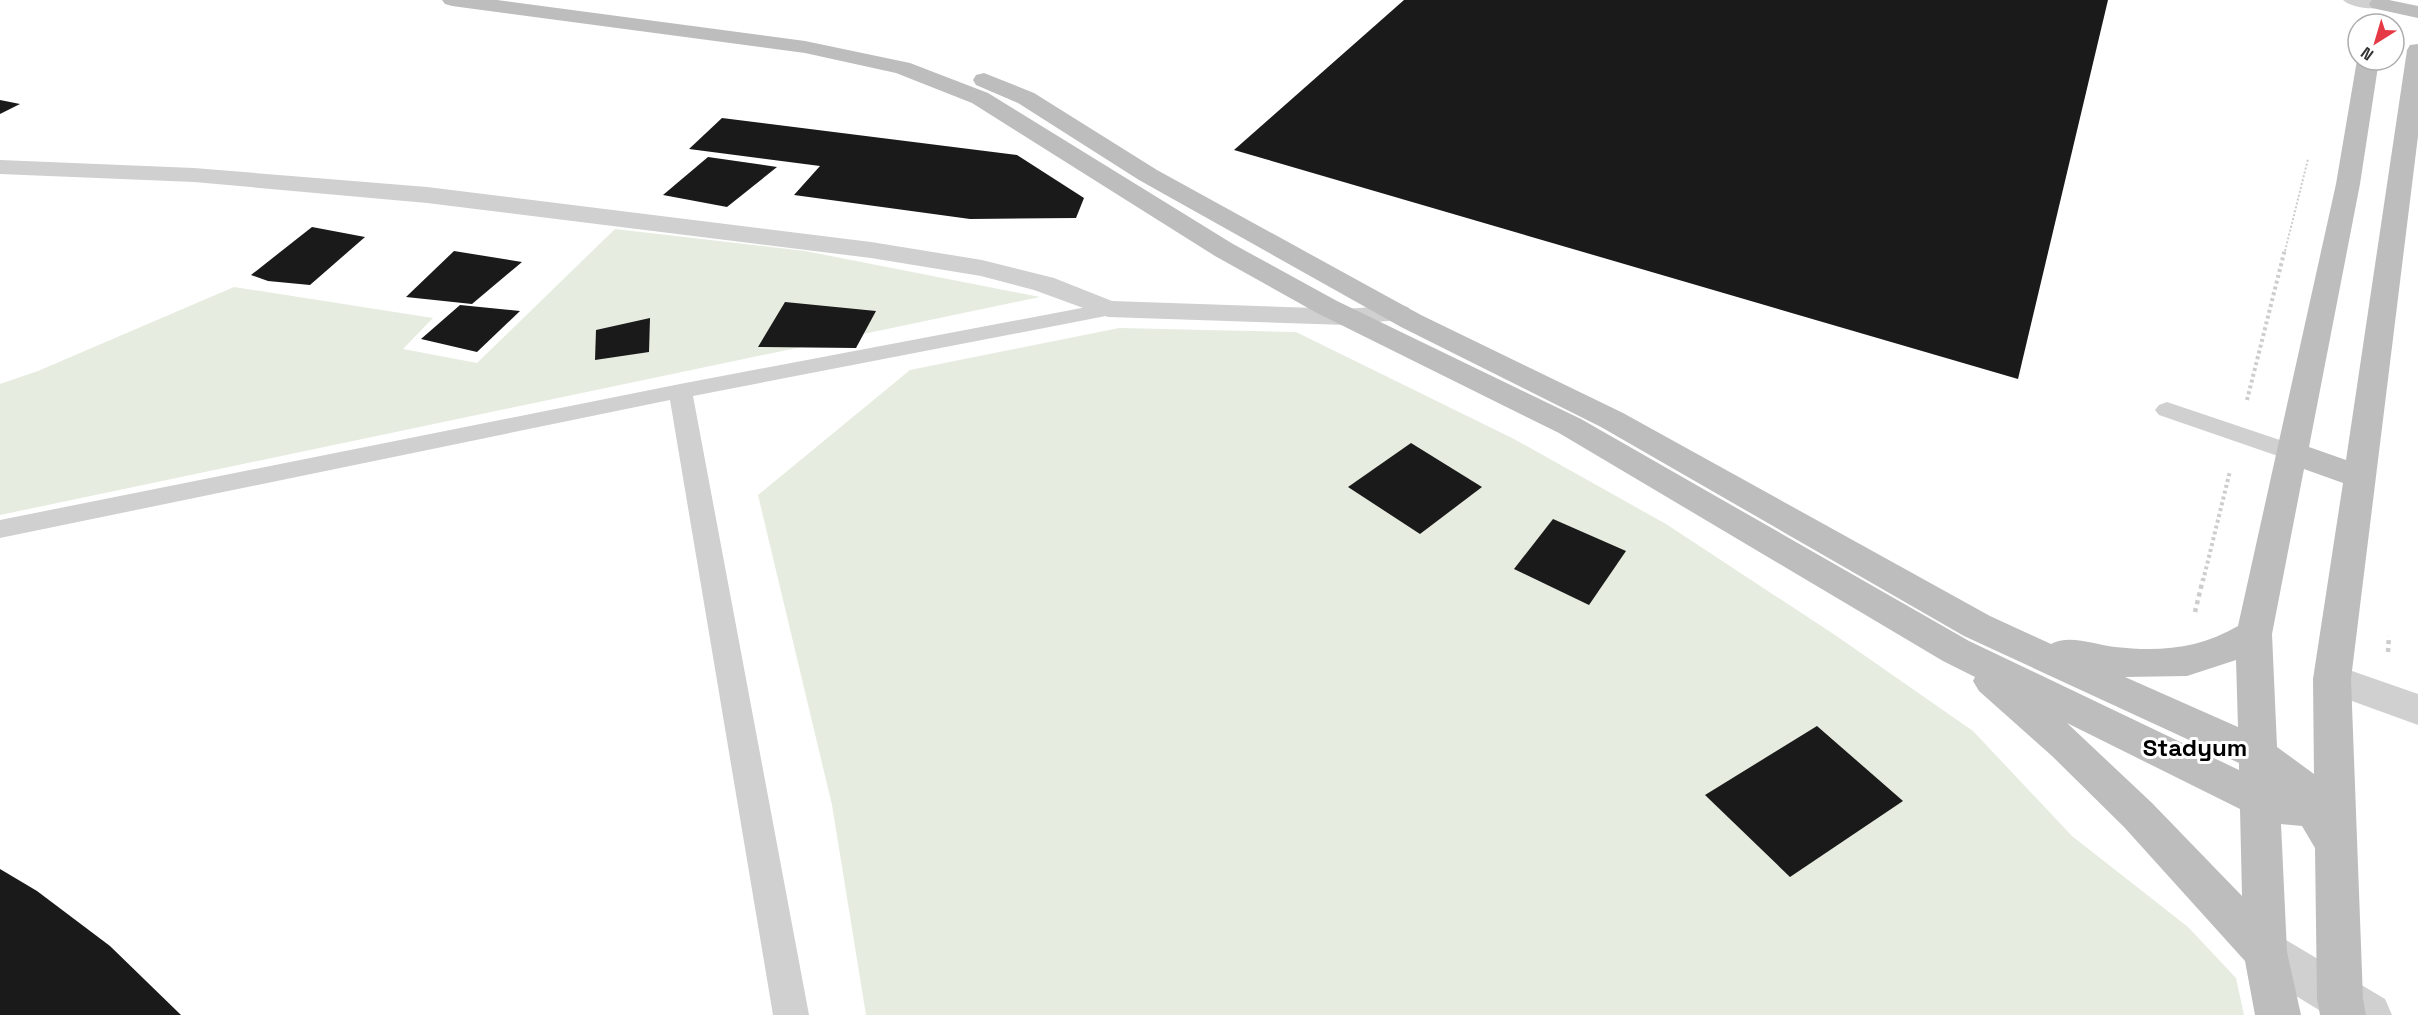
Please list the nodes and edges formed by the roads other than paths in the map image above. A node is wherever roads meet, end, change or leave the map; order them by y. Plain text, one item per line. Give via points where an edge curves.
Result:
1 (452, 0) edge
2 (584, 0) edge
3 (2351, 0) edge
4 (2378, 9) edge
5 (2418, 12) edge
6 (2418, 50) edge
7 (2366, 72) edge
8 (0, 167) edge
9 (1107, 309) junction
10 (1398, 313) junction
11 (1346, 317) junction
12 (680, 391) junction
13 (2167, 410) dead end
14 (2292, 453) junction
15 (2360, 477) junction
16 (0, 529) edge
17 (2254, 634) junction
18 (1966, 638) junction
19 (2332, 679) junction
20 (2418, 710) edge
21 (2258, 754) junction
22 (2259, 799) junction
23 (2324, 799) junction
24 (2265, 952) junction
25 (2350, 1010) edge
26 (791, 1015) edge
27 (2278, 1015) edge

1 - 11 main road via 806,47 902,68 980,98 1214,244
2 - 10 main road via 855,36 938,60 1026,98 1148,175
3 - 4 lane
4 - 5 main road
6 - 15 main road
7 - 14 main road via 2348,183
8 - 9 street via 194,175 427,195 860,248 982,268 1044,284
9 - 11 street
9 - 12 lane
10 - 11 street
10 - 18 main road via 1612,420
11 - 18 main road via 1570,426
12 - 16 lane
12 - 26 lane
13 - 14 lane
14 - 15 main road
14 - 17 main road
15 - 19 main road
17 - 18 main road via 2232,650 2158,665 2104,661
17 - 21 main road
18 - 21 main road
18 - 22 main road
18 - 24 main road
19 - 20 street
19 - 23 main road
21 - 22 main road
21 - 23 main road
22 - 23 main road via 2288,809
22 - 24 main road
23 - 25 main road via 2335,844
24 - 25 street
24 - 27 main road

